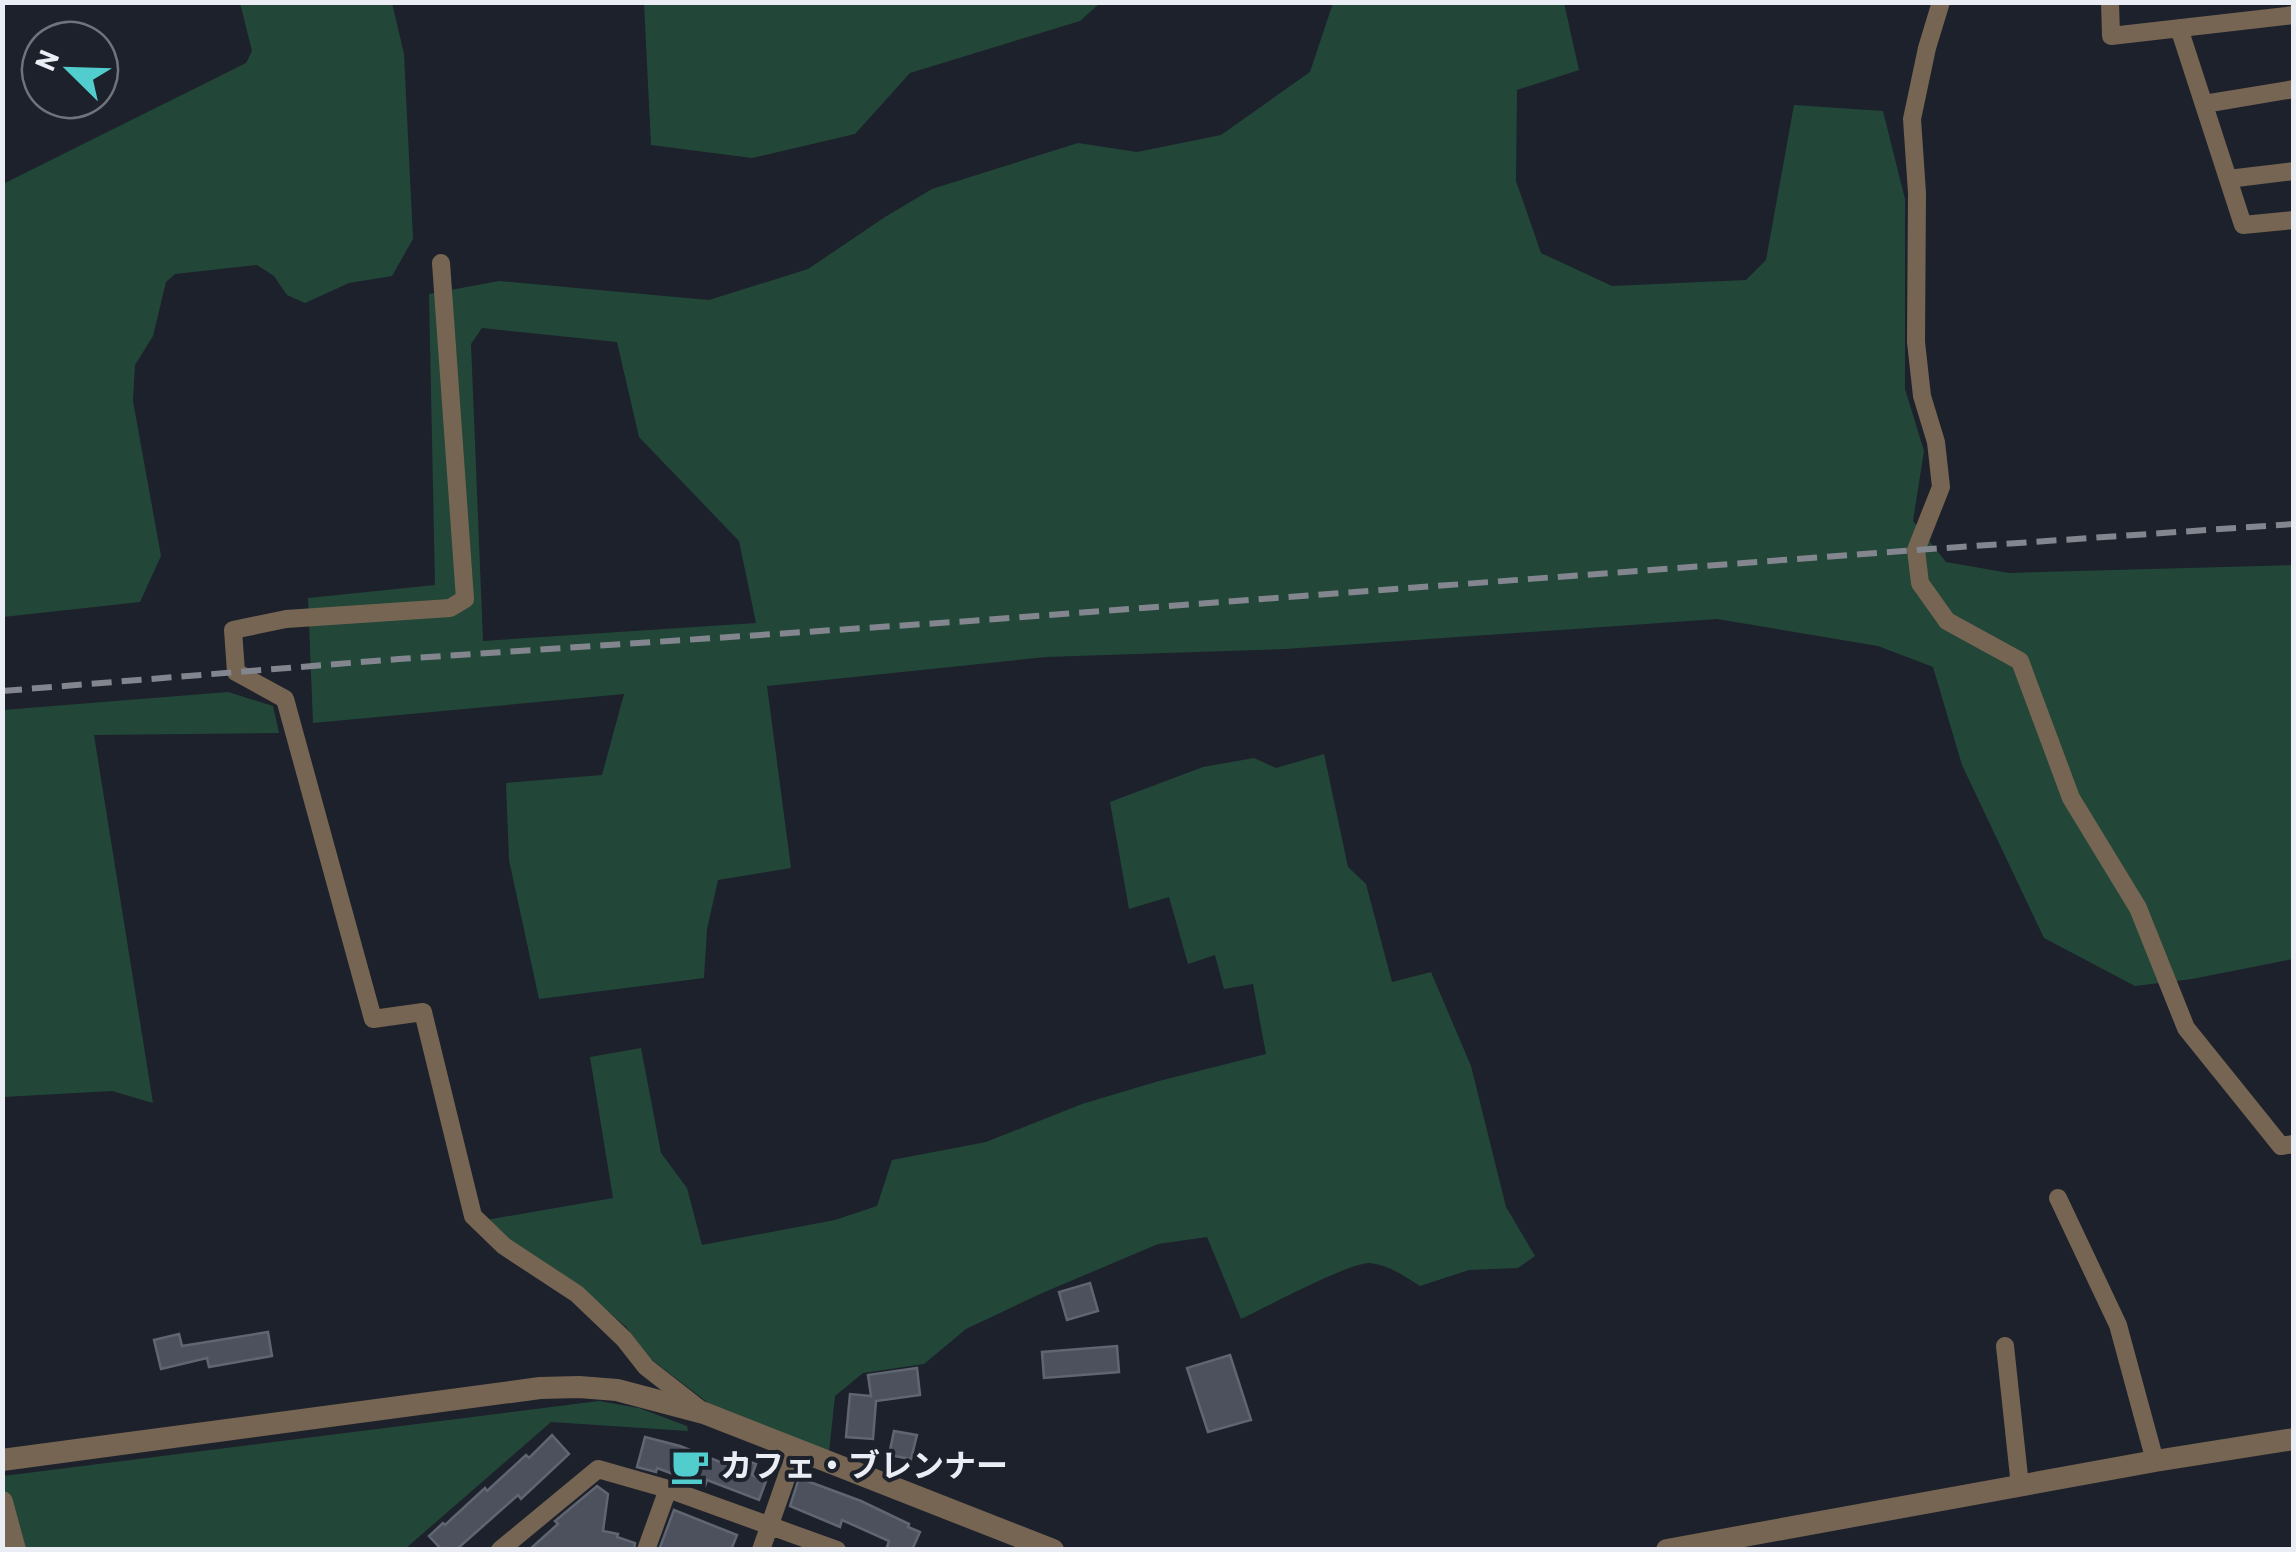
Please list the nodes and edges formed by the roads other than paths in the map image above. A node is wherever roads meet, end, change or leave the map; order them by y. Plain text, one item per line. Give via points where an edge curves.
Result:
1 (1941, 2) edge
2 (2110, 2) edge
3 (2294, 15) edge
4 (2180, 28) junction
5 (2294, 89) edge
6 (2204, 104) junction
7 (2294, 171) edge
8 (2228, 179) junction
9 (2294, 220) edge
10 (440, 263) dead end
11 (2294, 1144) edge
12 (2058, 1198) dead end
13 (2005, 1346) dead end
14 (704, 1413) junction
15 (2294, 1439) edge
16 (796, 1450) junction
17 (2, 1460) edge
18 (2155, 1461) junction
19 (2020, 1486) junction
20 (668, 1490) junction
21 (2, 1502) edge
22 (771, 1526) junction
23 (15, 1550) edge
24 (500, 1550) edge
25 (646, 1550) edge
26 (761, 1550) edge
27 (837, 1550) edge
28 (1054, 1550) edge
29 (1666, 1550) edge

1 - 11 street via 1912,119 1916,342 1941,486 1916,550 1920,584 1947,621 2020,661 2071,798 2138,908 2186,1028 2281,1146
2 - 4 street via 2111,36
3 - 4 street
4 - 6 street
5 - 6 street
6 - 8 street
7 - 8 street
8 - 9 street via 2244,225
10 - 14 street via 465,599 450,608 286,619 233,630 236,672 285,699 374,1019 422,1012 473,1216 504,1246 577,1294 646,1367
12 - 18 street via 2118,1325
13 - 19 street
14 - 16 street
14 - 17 street via 618,1390 540,1388
15 - 18 street
16 - 22 street
16 - 28 street
18 - 19 street
19 - 29 street
20 - 22 street
20 - 24 street via 598,1469
20 - 25 street
21 - 23 street
22 - 26 street
22 - 27 street

